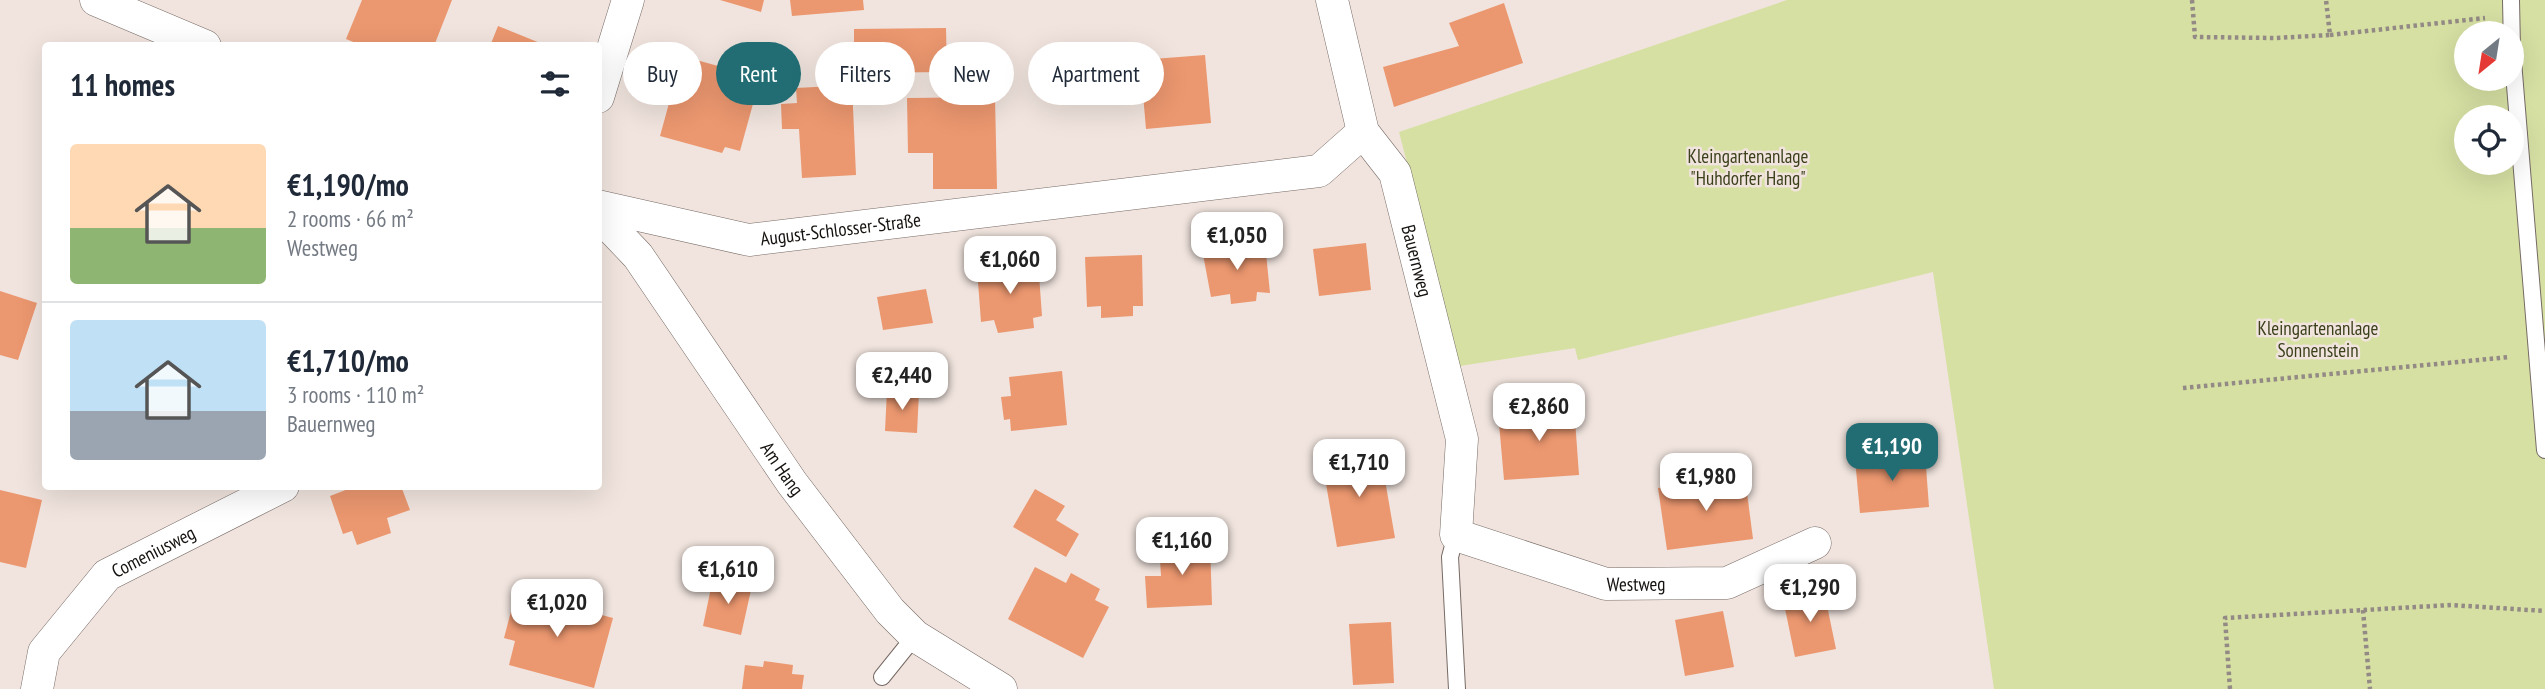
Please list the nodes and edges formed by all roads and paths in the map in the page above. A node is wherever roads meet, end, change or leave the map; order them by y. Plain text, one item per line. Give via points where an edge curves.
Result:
1 (96, 0) edge
2 (628, 0) edge
3 (1332, 0) edge
4 (2192, 0) edge
5 (2326, 0) edge
6 (2511, 7) edge
7 (2330, 35) junction
8 (196, 42) edge
9 (602, 84) edge
10 (1363, 132) junction
11 (602, 207) edge
12 (602, 218) edge
13 (2536, 354) junction
14 (2183, 388) dead end
15 (2545, 450) edge
16 (276, 490) edge
17 (1815, 543) dead end
18 (1453, 546) junction
19 (2363, 610) junction
20 (2545, 611) edge
21 (915, 636) junction
22 (882, 677) dead end
23 (37, 689) edge
24 (1001, 689) edge
25 (1457, 689) edge
26 (2230, 689) edge
27 (2370, 689) edge

1 - 8 street
2 - 9 street
3 - 10 street, Bauernweg
4 - 7 path via 2195,37
5 - 7 path
6 - 7 path
6 - 13 lane
10 - 11 street, August-Schlosser-Straße via 1319,171 749,240
10 - 18 street, Bauernweg via 1395,173 1462,439
12 - 21 street, Am Hang via 638,256 792,483 890,611
13 - 14 path
13 - 15 lane
16 - 23 street, Comeniusweg via 107,575 44,652
17 - 18 street, Westweg via 1727,583 1606,583
18 - 25 lane, Bauernweg
19 - 20 path via 2451,605
19 - 26 path via 2225,618
19 - 27 path
21 - 22 lane
21 - 24 street, Am Hang

